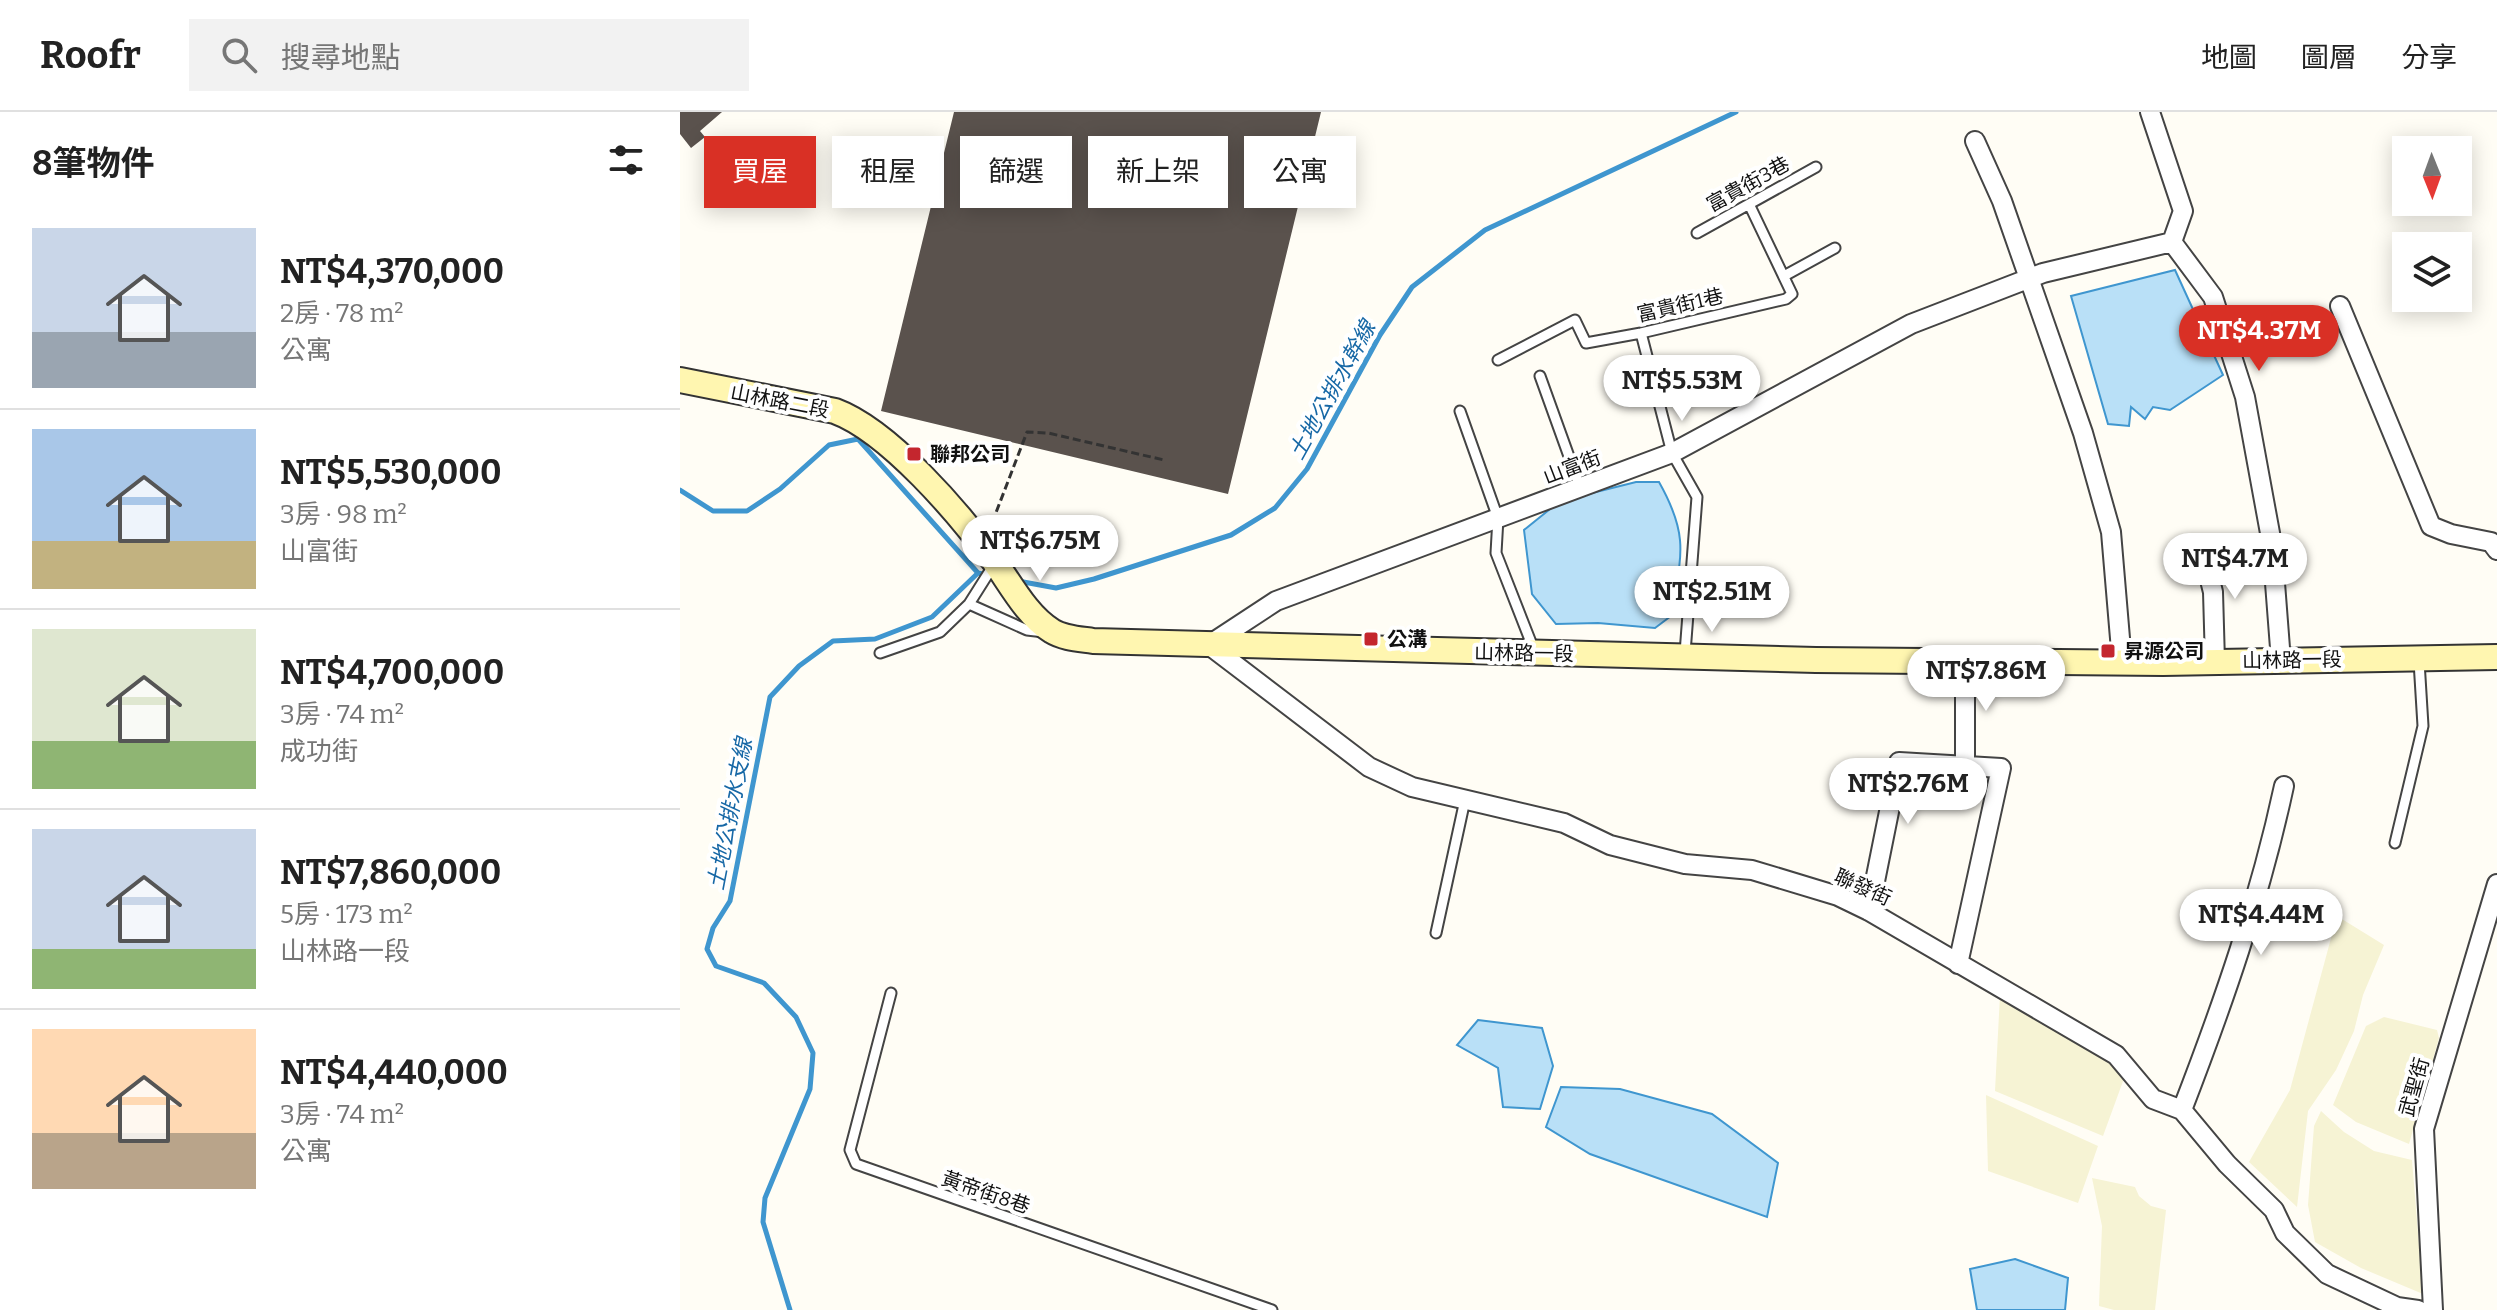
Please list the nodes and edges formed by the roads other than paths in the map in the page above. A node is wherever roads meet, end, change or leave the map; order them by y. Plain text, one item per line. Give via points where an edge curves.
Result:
1 (2150, 112) edge
2 (1975, 141) dead end
3 (1816, 167) dead end
4 (1749, 204) junction
5 (1697, 233) dead end
6 (2172, 242) junction
7 (1835, 248) dead end
8 (1784, 276) junction
9 (2029, 279) junction
10 (2340, 306) dead end
11 (1641, 333) junction
12 (1498, 360) dead end
13 (1540, 376) dead end
14 (680, 380) edge
15 (1460, 411) dead end
16 (1672, 453) junction
17 (1580, 487) junction
18 (1498, 518) junction
19 (2202, 548) dead end
20 (2497, 550) edge
21 (994, 561) junction
22 (969, 604) junction
23 (1045, 626) junction
24 (1209, 645) junction
25 (880, 653) dead end
26 (1536, 653) junction
27 (1684, 657) junction
28 (2497, 657) edge
29 (2418, 658) junction
30 (1965, 661) junction
31 (2281, 661) junction
32 (2122, 662) junction
33 (2215, 662) junction
34 (1965, 765) junction
35 (2284, 786) dead end
36 (1465, 800) junction
37 (2395, 843) dead end
38 (2497, 884) edge
39 (1869, 911) junction
40 (1436, 933) dead end
41 (1958, 964) junction
42 (891, 993) dead end
43 (2182, 1110) junction
44 (1272, 1310) edge
45 (2418, 1310) edge
46 (2433, 1310) edge

1 - 6 street via 2183,211
2 - 9 street
3 - 4 lane, 富貴街3巷
4 - 5 lane, 富貴街3巷
4 - 8 lane
6 - 9 street, 山富街
6 - 31 street via 2213,297 2245,397 2272,544
7 - 8 lane
8 - 11 lane, 富貴街1巷 via 1792,294 1786,299
9 - 16 street, 山富街 via 1911,324
9 - 32 street via 2111,532
10 - 20 street via 2431,526 2491,542
11 - 12 lane, 富貴街1巷 via 1586,343 1575,320
11 - 16 lane
13 - 17 lane
14 - 21 main road, 山林路二段 via 856,419 908,463
15 - 18 lane
16 - 17 street, 山富街
16 - 27 lane via 1697,497
17 - 18 street, 山富街
18 - 24 street, 山富街 via 1276,601
18 - 26 lane via 1496,553
19 - 33 street via 2213,592
21 - 22 lane
21 - 23 main road, 山林路二段
22 - 23 lane via 1027,630
22 - 25 lane via 940,632
23 - 24 main road, 山林路一段 via 1093,641
24 - 26 main road, 山林路一段
24 - 36 street, 聯發街 via 1369,767 1412,787
26 - 27 main road, 山林路一段
27 - 30 main road, 山林路一段
28 - 29 main road, 山林路一段
29 - 31 main road, 山林路一段
29 - 37 lane via 2423,726
30 - 32 main road, 山林路一段
30 - 34 street
31 - 33 main road, 山林路一段
32 - 33 main road, 山林路一段
34 - 39 street via 1899,762
34 - 41 street via 2001,768
35 - 43 street via 2268,863
36 - 39 street, 聯發街 via 1564,823 1610,845 1685,864 1752,870
36 - 40 lane
38 - 46 street, 武聖街 via 2424,1129
39 - 41 street, 聯發街
41 - 43 street, 聯發街 via 2116,1055 2153,1099
42 - 44 lane, 黃帝街8巷 via 850,1150 856,1164
43 - 45 street, 聯發街 via 2274,1210 2285,1233 2327,1274 2397,1307

